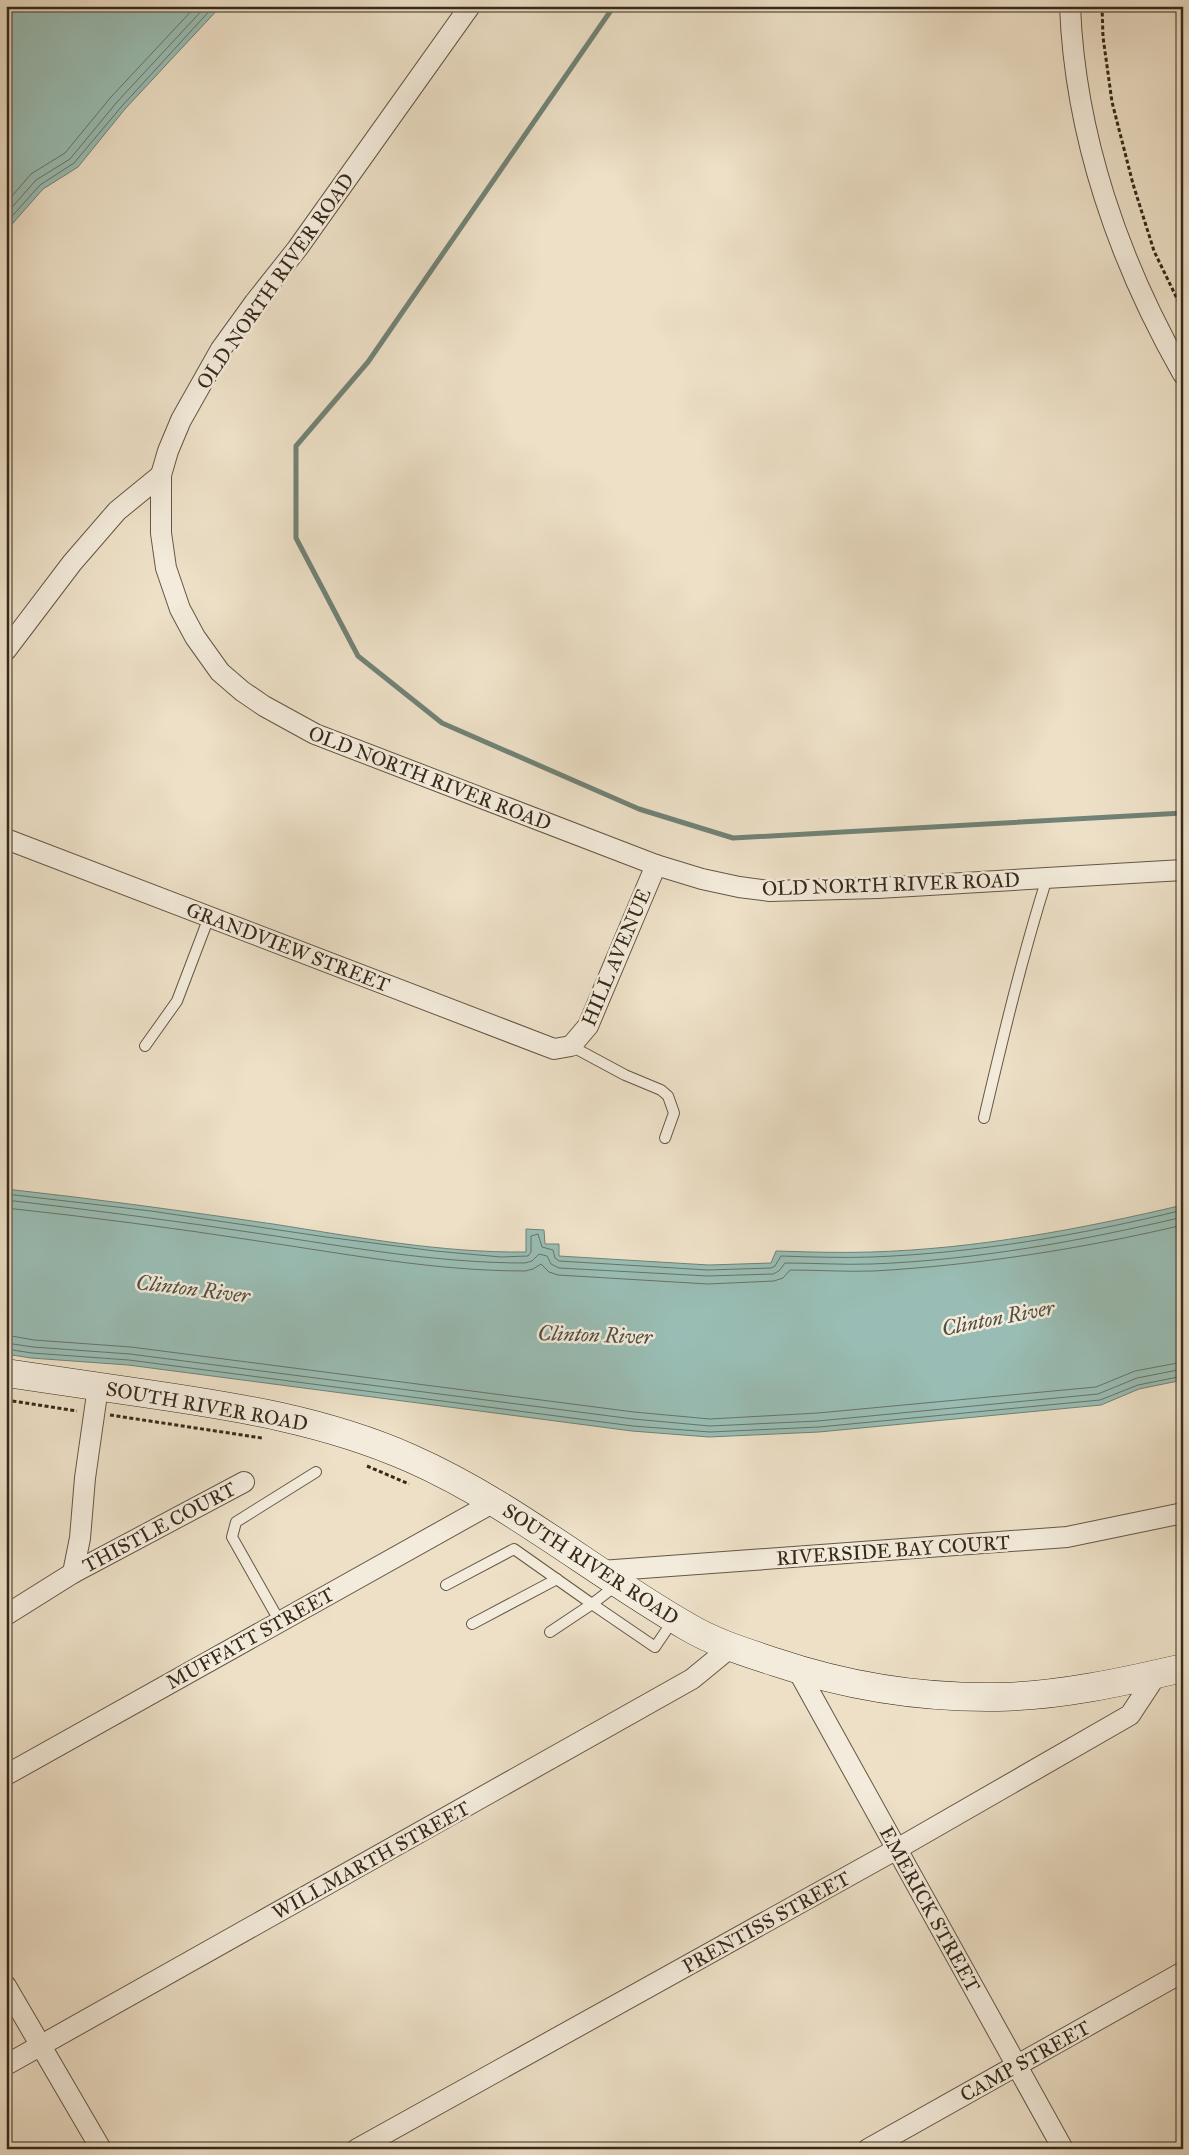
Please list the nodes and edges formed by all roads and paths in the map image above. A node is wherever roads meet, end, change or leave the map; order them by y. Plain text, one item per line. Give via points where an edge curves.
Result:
1 (470, 6) edge
2 (1070, 6) edge
3 (1102, 6) edge
4 (1183, 311) edge
5 (1183, 374) edge
6 (161, 475) junction
7 (6, 650) edge
8 (6, 839) edge
9 (656, 865) junction
10 (1183, 870) edge
11 (1047, 878) junction
12 (209, 917) junction
13 (145, 1046) dead end
14 (571, 1046) junction
15 (984, 1118) dead end
16 (665, 1138) dead end
17 (6, 1373) edge
18 (6, 1400) edge
19 (96, 1400) junction
20 (268, 1438) dead end
21 (362, 1465) dead end
22 (316, 1472) dead end
23 (244, 1482) dead end
24 (413, 1486) dead end
25 (494, 1502) junction
26 (1183, 1513) edge
27 (74, 1573) junction
28 (610, 1577) junction
29 (557, 1579) junction
30 (446, 1585) dead end
31 (592, 1604) junction
32 (6, 1615) edge
33 (674, 1619) junction
34 (280, 1622) junction
35 (472, 1624) dead end
36 (550, 1632) dead end
37 (731, 1647) junction
38 (797, 1669) junction
39 (1170, 1671) edge
40 (6, 1775) edge
41 (897, 1850) junction
42 (1183, 1972) edge
43 (6, 1986) edge
44 (41, 2046) junction
45 (6, 2065) edge
46 (1016, 2065) junction
47 (101, 2149) edge
48 (357, 2149) edge
49 (868, 2149) edge
50 (1064, 2149) edge

1 - 6 street, OLD NORTH RIVER ROAD via 297,249 221,349 181,420
2 - 5 street via 1074,57 1085,123 1110,213 1156,328
3 - 4 path via 1112,102 1133,184 1154,251
6 - 7 street via 117,511 72,563
6 - 9 street, OLD NORTH RIVER ROAD via 161,533 172,590 209,658 242,690 264,706 342,746
8 - 12 street, GRANDVIEW STREET
9 - 11 street, OLD NORTH RIVER ROAD via 739,888 770,891
9 - 14 street, HILL AVENUE via 588,1026
10 - 11 street, OLD NORTH RIVER ROAD
11 - 15 lane via 1024,955
12 - 13 lane via 177,1001
12 - 14 street, GRANDVIEW STREET via 547,1048
14 - 16 lane via 668,1096 674,1113
17 - 19 street, SOUTH RIVER ROAD
18 - 19 path
19 - 20 path
19 - 25 street, SOUTH RIVER ROAD via 223,1405 318,1425 410,1458
19 - 27 street
21 - 24 path
22 - 34 lane via 236,1522 232,1537
23 - 27 street, THISTLE COURT
25 - 28 street, SOUTH RIVER ROAD
25 - 34 street, MUFFATT STREET
26 - 28 street, RIVERSIDE BAY COURT via 1067,1537
27 - 32 street, THISTLE COURT
28 - 31 lane
28 - 33 street, SOUTH RIVER ROAD
29 - 30 lane via 514,1549
29 - 31 lane
29 - 35 lane
31 - 33 lane via 655,1647
31 - 36 lane
33 - 37 street, SOUTH RIVER ROAD
34 - 40 street, MUFFATT STREET
37 - 38 street, SOUTH RIVER ROAD
37 - 44 street, WILLMARTH STREET via 692,1679
38 - 39 street, SOUTH RIVER ROAD via 909,1693 1000,1697 1058,1692
38 - 41 street, EMERICK STREET
39 - 41 street, PRENTISS STREET via 1130,1715
41 - 46 street, EMERICK STREET
41 - 48 street, PRENTISS STREET
42 - 46 street, CAMP STREET
43 - 44 street
44 - 45 street, WILLMARTH STREET
44 - 47 street
46 - 49 street, CAMP STREET
46 - 50 street, EMERICK STREET

